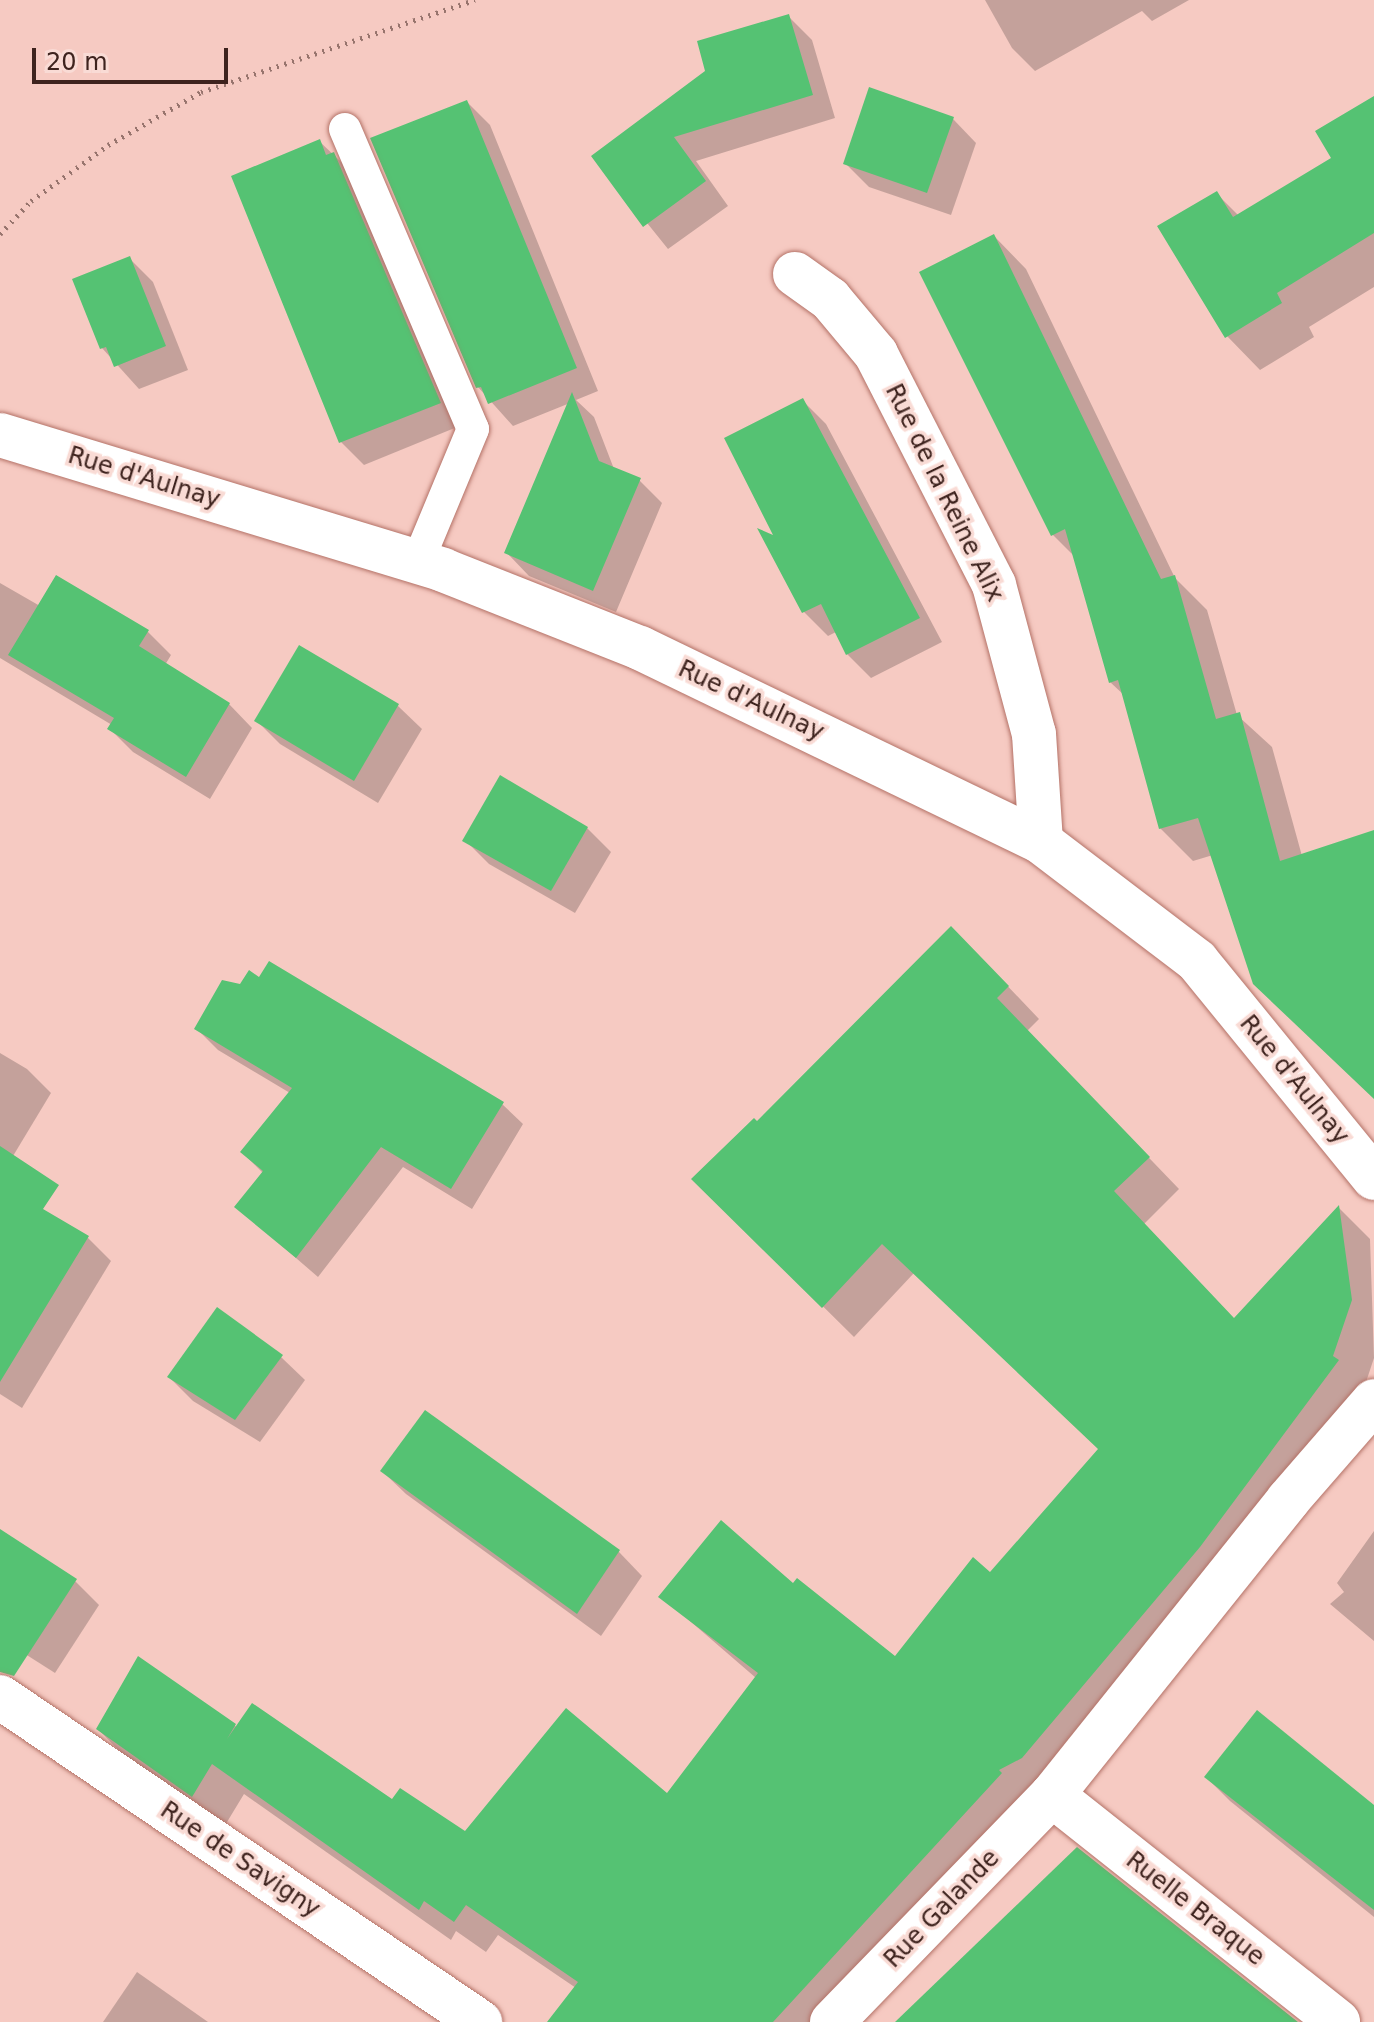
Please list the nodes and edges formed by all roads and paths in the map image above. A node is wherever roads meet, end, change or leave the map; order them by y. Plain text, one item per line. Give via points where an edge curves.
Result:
1 (475, 0) edge
2 (345, 129) dead end
3 (0, 234) edge
4 (795, 274) dead end
5 (0, 435) edge
6 (418, 561) junction
7 (1041, 842) junction
8 (1374, 1178) edge
9 (1374, 1401) edge
10 (0, 1697) edge
11 (1052, 1795) junction
12 (480, 2022) edge
13 (832, 2022) edge
14 (1338, 2022) edge

1 - 3 path via 201,92 108,145 31,201
2 - 6 lane via 473,429
4 - 7 street, Rue de la Reine Alix via 830,299 876,354 994,585 1034,734
5 - 6 street, Rue d'Aulnay
6 - 7 street, Rue d'Aulnay via 640,648
7 - 8 street, Rue d'Aulnay via 1197,961
9 - 11 street, Rue Galande
10 - 12 street, Rue de Savigny
11 - 13 street, Rue Galande
11 - 14 street, Ruelle Braque

